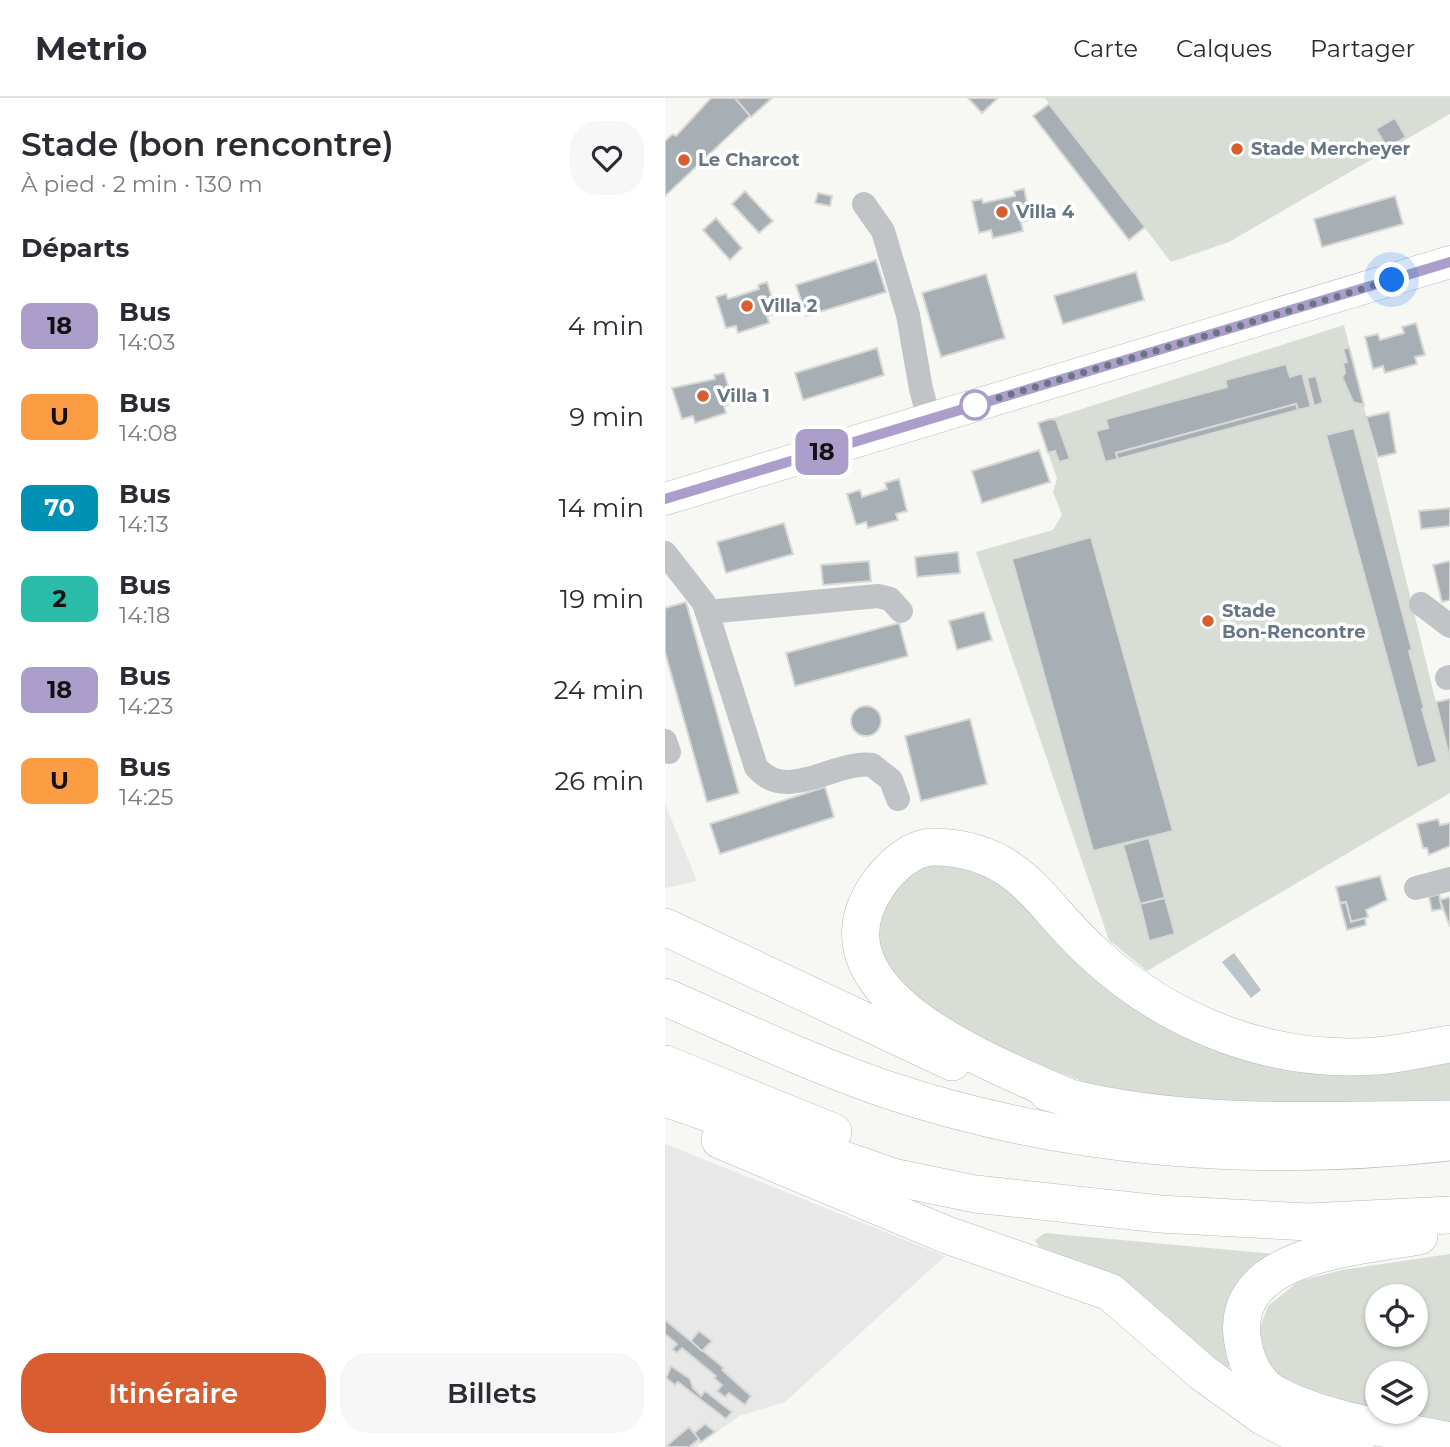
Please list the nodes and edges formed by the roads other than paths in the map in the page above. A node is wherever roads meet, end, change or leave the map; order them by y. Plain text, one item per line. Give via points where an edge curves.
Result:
1 (864, 204) dead end
2 (1450, 262) edge
3 (1450, 274) edge
4 (929, 418) junction
5 (665, 499) edge
6 (665, 512) edge
7 (670, 568) edge
8 (1421, 604) dead end
9 (901, 611) dead end
10 (707, 612) junction
11 (1450, 626) edge
12 (898, 799) dead end
13 (1450, 879) edge
14 (1416, 888) dead end
15 (665, 927) edge
16 (665, 997) edge
17 (1450, 1044) edge
18 (665, 1064) edge
19 (665, 1098) edge
20 (1072, 1099) junction
21 (665, 1115) edge
22 (1450, 1119) edge
23 (1450, 1142) edge
24 (1076, 1204) junction
25 (1450, 1215) edge
26 (1450, 1230) edge
27 (1450, 1441) edge
28 (1356, 1447) edge

1 - 4 street via 883,231 908,315
2 - 4 main road
3 - 6 street
4 - 5 main road
7 - 10 street
8 - 11 street
9 - 10 street via 890,599 878,596
10 - 12 street via 756,767 763,775 785,783 873,765 891,780
13 - 14 street
15 - 20 highway via 967,1069
16 - 23 highway via 826,1068 887,1089 949,1108 1128,1144 1306,1154
17 - 20 highway via 1378,1056 1320,1057 1240,1042 1175,1013 1124,980 1004,864 970,849 932,847 904,857 865,904 859,931 864,960 884,992 968,1052
18 - 24 highway via 905,1159
19 - 24 highway via 893,1177 975,1194
20 - 22 highway via 1119,1109 1243,1120
21 - 28 highway via 895,1214 1110,1292 1203,1373 1264,1417 1289,1430
24 - 25 highway via 1308,1222
26 - 27 highway via 1317,1255 1285,1266 1265,1278 1248,1298 1241,1335 1255,1379 1273,1394 1336,1416

